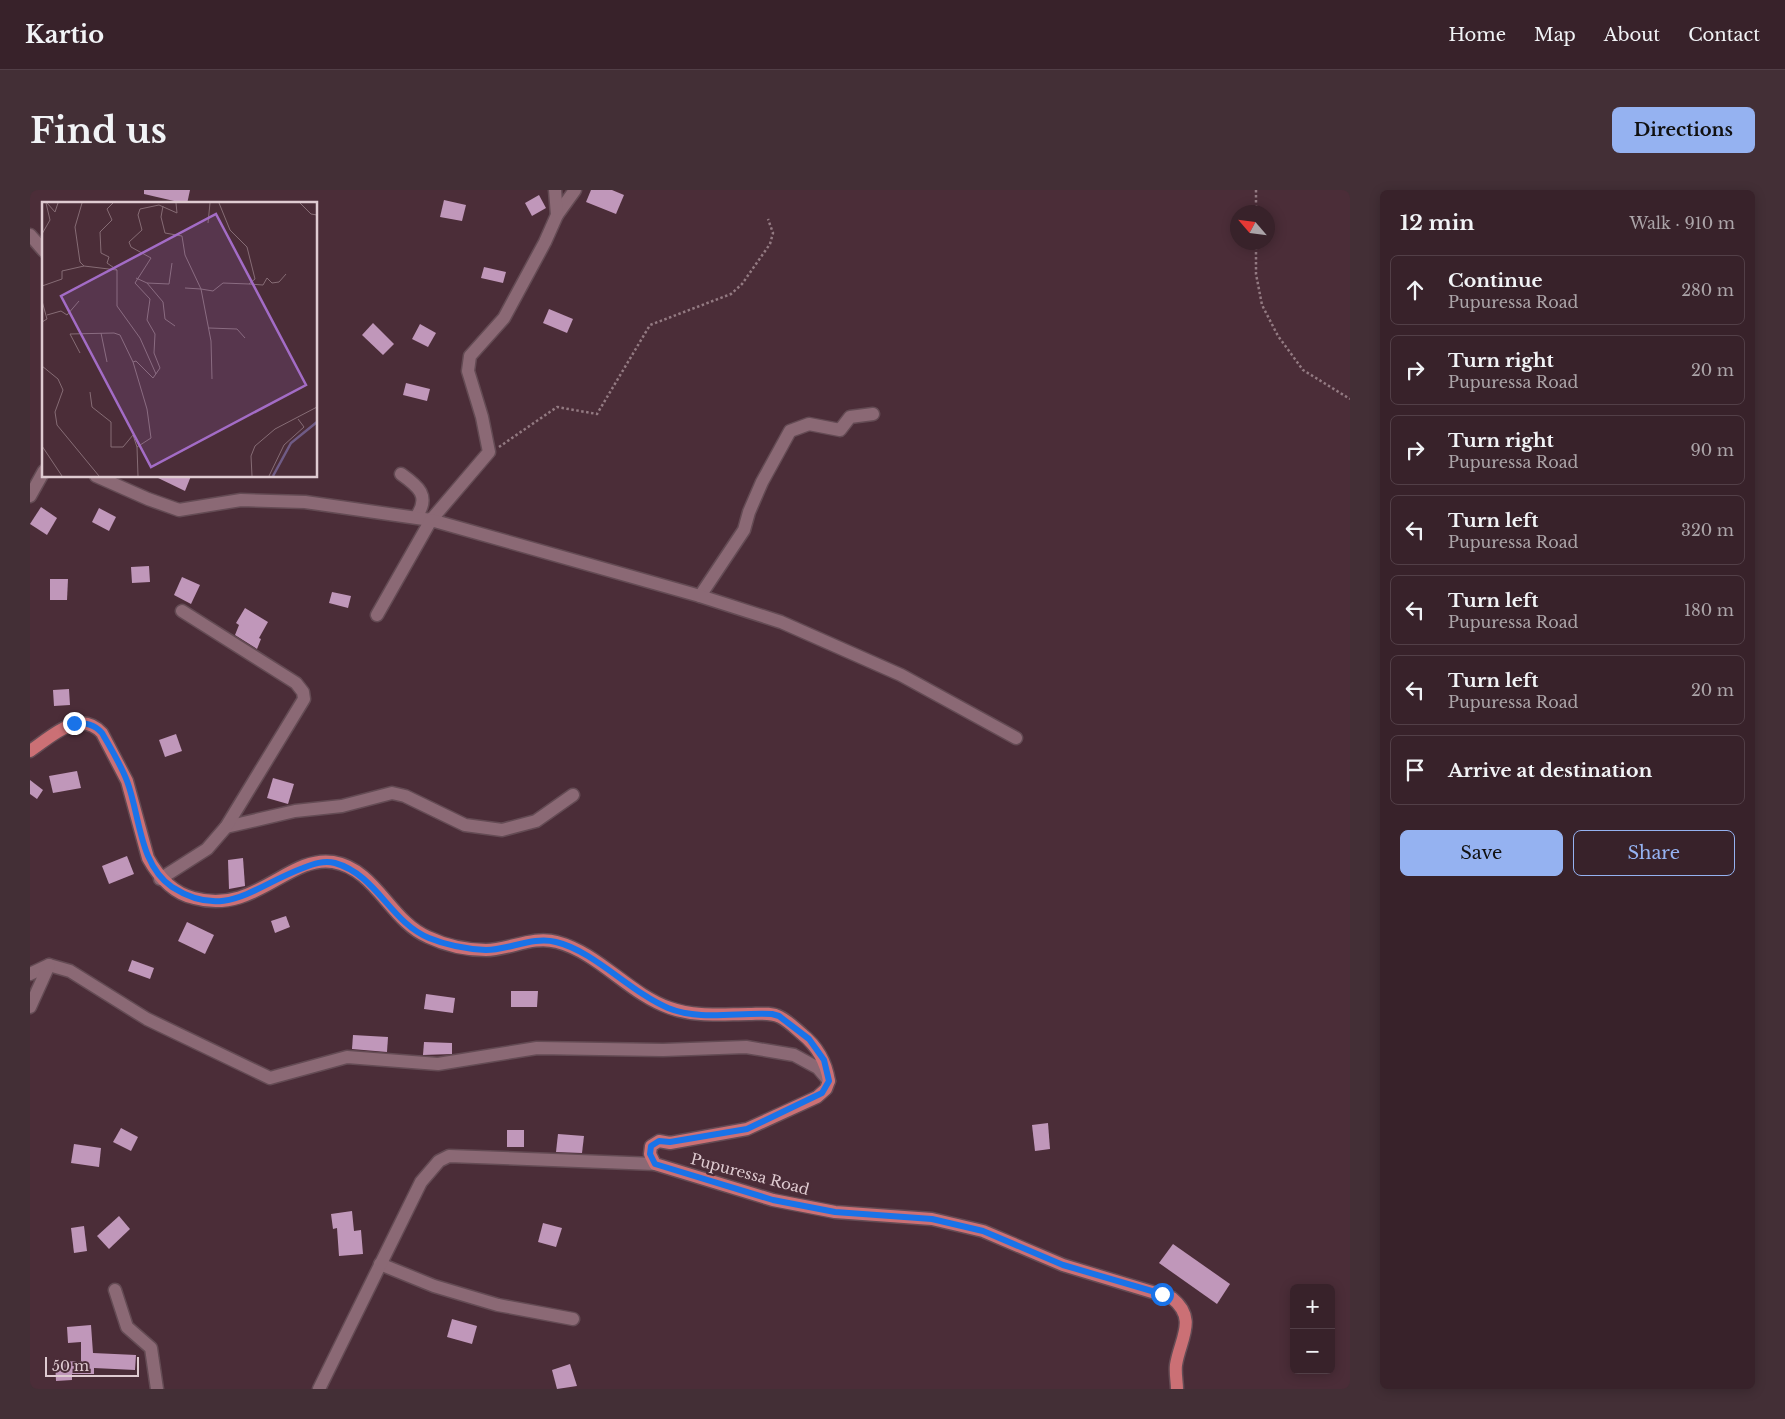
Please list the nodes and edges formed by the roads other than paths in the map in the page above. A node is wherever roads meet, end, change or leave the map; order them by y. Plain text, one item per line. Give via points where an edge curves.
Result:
1 (555, 190) edge
2 (576, 190) edge
3 (557, 215) junction
4 (30, 235) edge
5 (42, 249) edge
6 (873, 414) dead end
7 (401, 474) dead end
8 (42, 475) edge
9 (101, 478) edge
10 (30, 496) edge
11 (416, 517) junction
12 (431, 520) junction
13 (700, 596) junction
14 (182, 610) dead end
15 (377, 615) dead end
16 (1016, 738) dead end
17 (30, 751) edge
18 (573, 795) dead end
19 (226, 827) junction
20 (160, 878) junction
21 (49, 965) junction
22 (30, 974) edge
23 (30, 1007) edge
24 (829, 1081) junction
25 (655, 1164) junction
26 (380, 1264) junction
27 (115, 1290) dead end
28 (573, 1319) dead end
29 (157, 1389) edge
30 (319, 1389) edge
31 (1177, 1389) edge

1 - 3 street
2 - 3 street
3 - 12 street via 504,318 470,356 468,371 489,452
4 - 5 street
6 - 13 street via 850,417 840,430 809,424 790,431 762,482 744,530
7 - 11 street via 422,494 423,508
8 - 10 street
9 - 11 street via 179,510 242,500 305,502
11 - 12 street
12 - 13 street
12 - 15 street
13 - 16 street via 781,622 901,674
14 - 19 street via 296,683 303,692 304,699 295,715
17 - 20 main road via 74,723 97,727 127,781 148,858
18 - 19 street via 536,821 502,830 465,826 405,796 392,794
19 - 20 street via 207,849
20 - 24 main road via 188,897 227,902 253,894 296,871 317,863 332,862 350,868 370,883 410,927 427,937 451,945 487,950 541,940 556,942 575,949 668,1008 688,1014 779,1016 809,1039 824,1060
21 - 22 street
21 - 23 street
21 - 24 street via 70,971 147,1019 270,1078 347,1057 438,1064 536,1048 662,1050 746,1047 794,1055 818,1068
24 - 25 main road, Pupuressa Road via 817,1097 747,1129 659,1141 651,1146 650,1154
25 - 26 street via 449,1156 421,1182
25 - 31 main road, Pupuressa Road via 773,1200 835,1212 932,1219 983,1231 1063,1265 1172,1298 1183,1306 1186,1316 1176,1366
26 - 28 street via 434,1286 498,1305
26 - 30 street
27 - 29 street via 127,1327 151,1348

